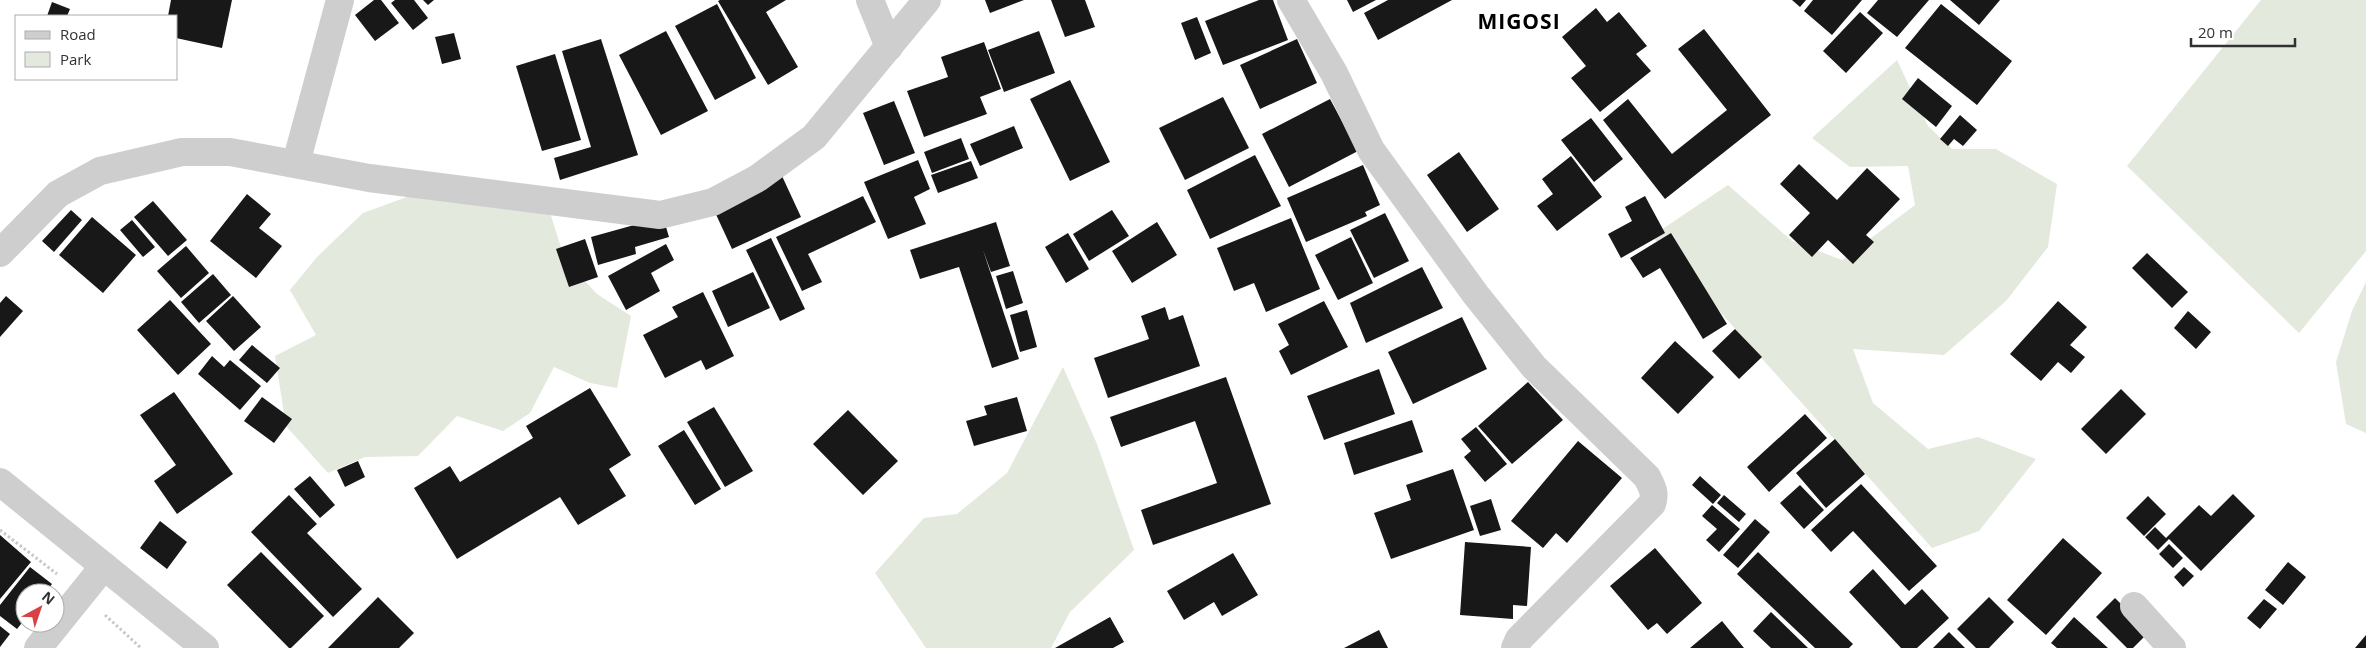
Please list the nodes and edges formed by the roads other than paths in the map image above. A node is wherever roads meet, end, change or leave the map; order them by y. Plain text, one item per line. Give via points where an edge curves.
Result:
1 (340, 0) edge
2 (870, 0) edge
3 (927, 0) edge
4 (1291, 0) edge
5 (889, 47) junction
6 (296, 163) junction
7 (0, 253) edge
8 (0, 482) edge
9 (104, 566) junction
10 (2134, 606) dead end
11 (38, 648) edge
12 (205, 648) edge
13 (1515, 648) edge
14 (2172, 648) edge

1 - 6 street
2 - 5 street
3 - 5 street
4 - 13 street via 1334,73 1371,150 1446,255 1534,367 1647,477 1652,486 1652,504 1519,639
5 - 6 street via 814,137 786,160 713,202 660,215 368,178
6 - 7 street via 230,152 182,152 100,172 58,194
8 - 9 street
9 - 11 street
9 - 12 street
10 - 14 street

